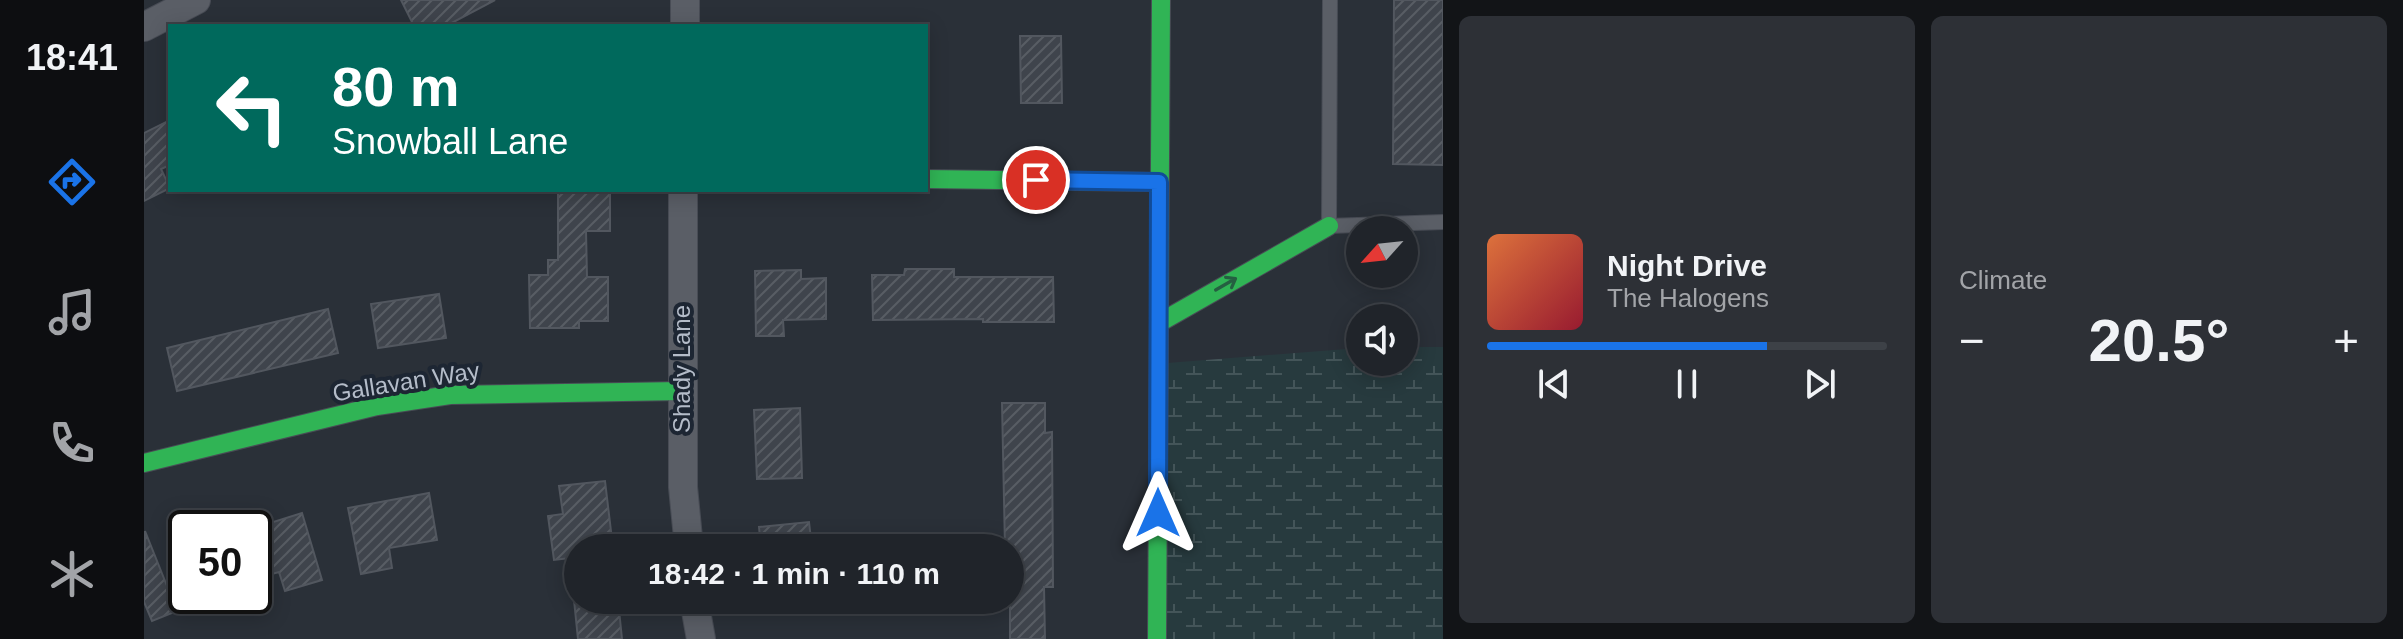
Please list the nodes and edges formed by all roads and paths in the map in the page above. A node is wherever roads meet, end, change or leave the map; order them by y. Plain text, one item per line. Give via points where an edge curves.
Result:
1 (196, 0) edge
2 (685, 0) edge
3 (1161, 0) edge
4 (1330, 0) edge
5 (685, 24) edge
6 (144, 27) edge
7 (928, 179) edge
8 (1159, 182) junction
9 (683, 192) edge
10 (1443, 222) edge
11 (1329, 226) junction
12 (1159, 323) junction
13 (681, 391) junction
14 (144, 463) edge
15 (688, 534) edge
16 (697, 614) edge
17 (701, 639) edge
18 (1157, 639) edge

1 - 6 street
2 - 5 street
3 - 8 main road
4 - 11 lane
7 - 8 main road
8 - 12 main road
9 - 13 street, Shady Lane
10 - 11 lane
12 -> 11 main road
12 - 18 main road
13 - 14 main road, Gallavan Way via 450,395 377,406
13 - 15 street, Shady Lane
16 - 17 street

